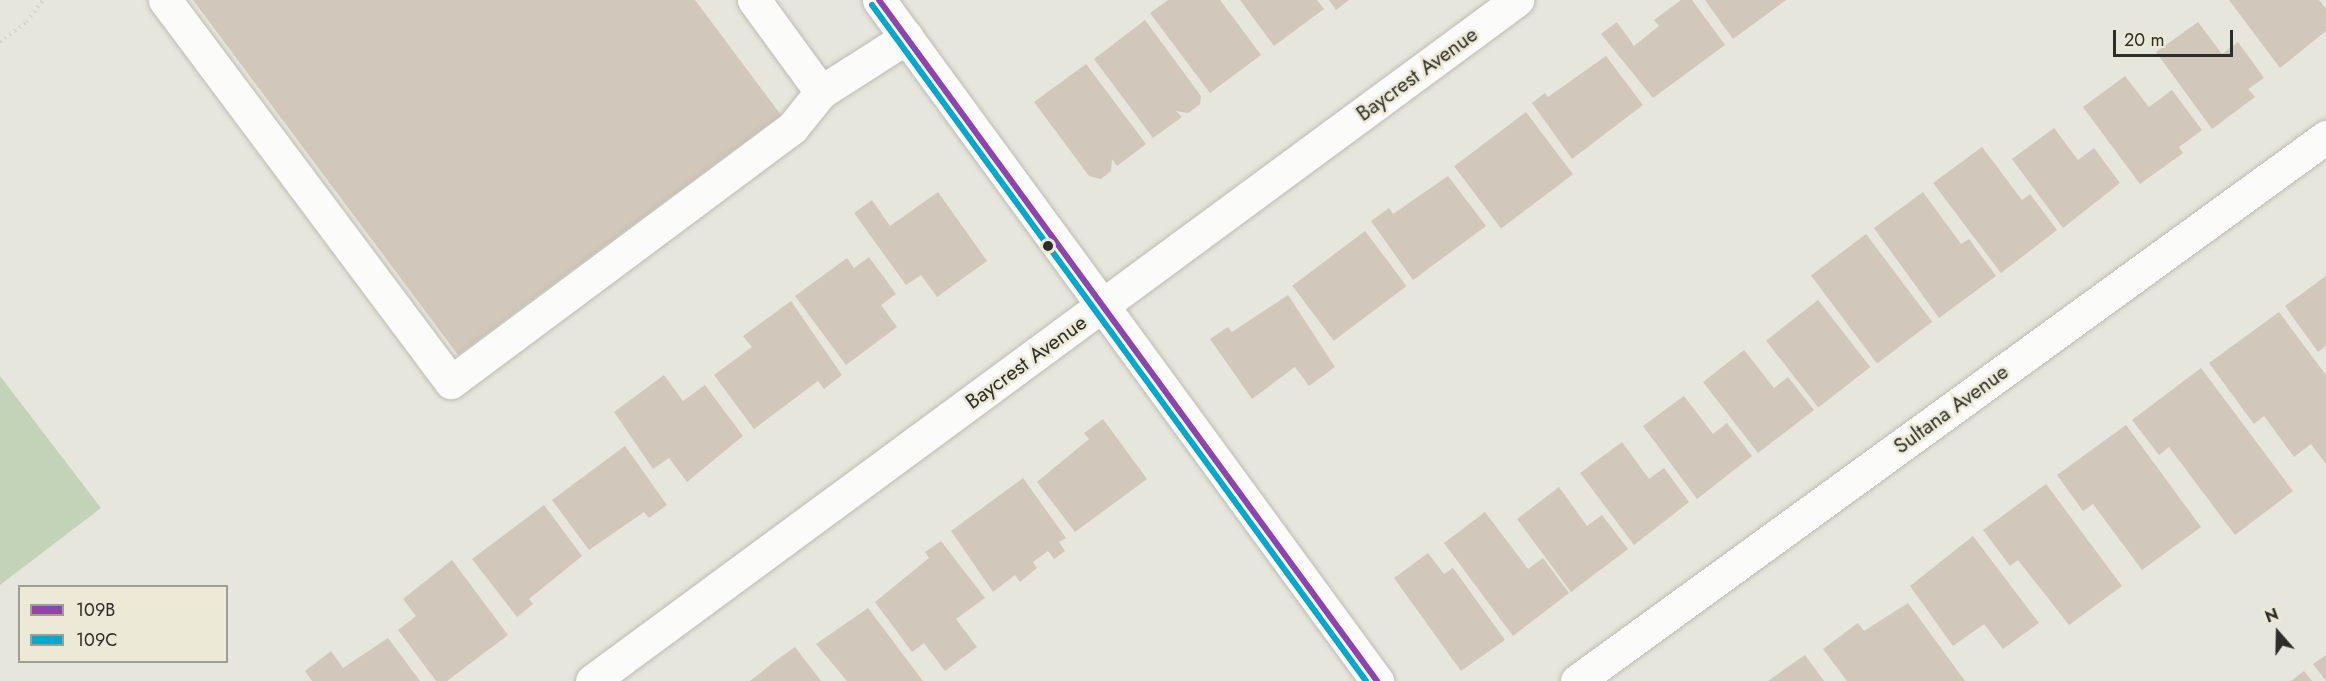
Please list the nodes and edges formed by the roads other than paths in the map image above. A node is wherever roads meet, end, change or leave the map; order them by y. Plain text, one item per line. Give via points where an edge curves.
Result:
1 (165, 0) edge
2 (754, 0) edge
3 (879, 0) edge
4 (1517, 0) edge
5 (907, 37) junction
6 (821, 92) junction
7 (2326, 137) edge
8 (1102, 307) junction
9 (592, 681) edge
10 (1377, 681) edge
11 (1577, 681) edge

1 - 6 street via 451,382 792,128
2 - 6 street
3 - 5 street
4 - 8 street, Baycrest Avenue
5 - 6 street
5 - 8 street
7 - 11 street, Sultana Avenue
8 - 9 street, Baycrest Avenue
8 - 10 street

